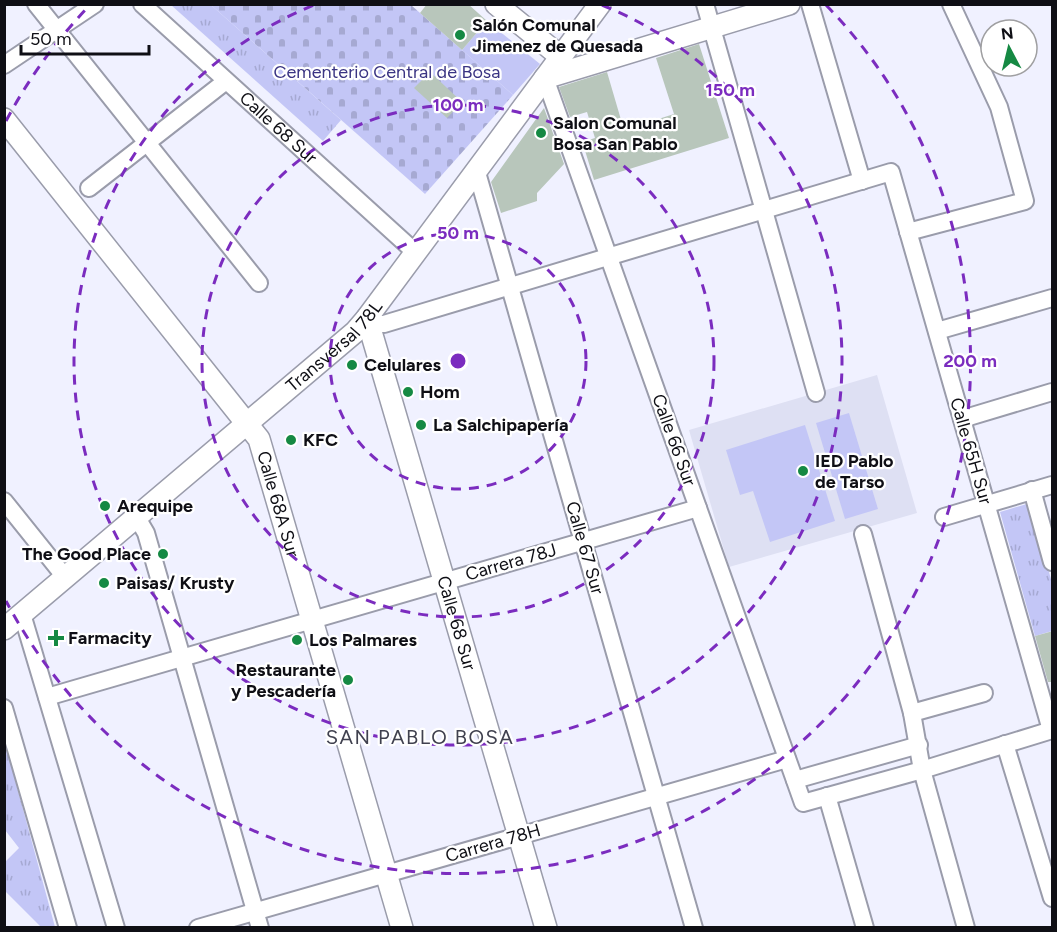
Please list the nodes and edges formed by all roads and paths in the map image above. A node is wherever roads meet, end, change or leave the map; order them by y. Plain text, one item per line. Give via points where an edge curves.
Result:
1 (36, 4) edge
2 (95, 4) edge
3 (142, 4) edge
4 (496, 4) edge
5 (600, 4) edge
6 (705, 4) edge
7 (789, 4) edge
8 (810, 4) edge
9 (951, 4) edge
10 (712, 28) junction
11 (57, 30) junction
12 (561, 57) junction
13 (4, 65) edge
14 (545, 78) junction
15 (226, 81) junction
16 (4, 119) edge
17 (146, 143) junction
18 (476, 170) junction
19 (862, 181) junction
20 (89, 188) dead end
21 (764, 210) junction
22 (908, 232) junction
23 (415, 252) junction
24 (609, 257) junction
25 (259, 283) dead end
26 (510, 287) junction
27 (1053, 298) edge
28 (367, 318) junction
29 (936, 331) junction
30 (1053, 392) edge
31 (816, 393) dead end
32 (962, 419) junction
33 (246, 422) junction
34 (1053, 485) edge
35 (1032, 490) junction
36 (4, 501) edge
37 (986, 504) junction
38 (698, 508) junction
39 (136, 516) junction
40 (944, 517) dead end
41 (863, 534) dead end
42 (583, 541) junction
43 (1053, 562) edge
44 (65, 577) junction
45 (444, 582) junction
46 (22, 614) junction
47 (312, 620) junction
48 (4, 628) edge
49 (183, 658) junction
50 (984, 693) dead end
51 (47, 697) junction
52 (4, 708) edge
53 (912, 713) junction
54 (1052, 730) edge
55 (1005, 744) junction
56 (919, 745) junction
57 (787, 759) junction
58 (922, 770) junction
59 (795, 780) junction
60 (657, 796) junction
61 (828, 796) junction
62 (519, 836) junction
63 (387, 873) junction
64 (1053, 898) edge
65 (256, 911) junction
66 (68, 927) edge
67 (116, 927) edge
68 (198, 927) edge
69 (260, 927) edge
70 (402, 927) edge
71 (546, 927) edge
72 (694, 927) edge
73 (865, 927) edge
74 (966, 927) edge

1 - 11 street
2 - 11 street
3 - 15 street, Calle 68 Sur
4 - 12 street
5 - 12 street, Transversal 78L
6 - 10 street
7 - 10 street
8 - 19 street
9 - 22 street via 999,107 1025,201
10 - 14 street
10 - 21 street
11 - 13 street
11 - 17 street
12 - 14 street, Transversal 78L
14 - 18 street, Transversal 78L
14 - 24 street, Calle 66 Sur
15 - 17 street
15 - 23 street, Calle 68 Sur
16 - 33 street, Calle 68A Sur
17 - 20 street
17 - 25 street
18 - 23 street, Transversal 78L
18 - 26 street, Calle 67 Sur
19 - 21 street
19 - 22 street, Calle 65H Sur via 891,172
21 - 24 street
21 - 31 street
22 - 29 street, Calle 65H Sur
23 - 28 street, Transversal 78L
24 - 26 street
24 - 38 street, Calle 66 Sur
26 - 28 street via 384,324
26 - 42 street, Calle 67 Sur
27 - 29 street
28 - 33 street, Transversal 78L
28 - 45 street, Calle 68 Sur
29 - 32 street, Calle 65H Sur
30 - 32 street
32 - 37 street, Calle 65H Sur
33 - 39 street, Transversal 78L
33 - 47 street, Calle 68A Sur via 259,439
34 - 35 street
35 - 37 street
35 - 43 street
36 - 44 street
37 - 40 street
37 - 54 street, Calle 65H Sur
38 - 42 street, Carrera 78J
38 - 57 street, Calle 66 Sur
39 - 44 street, Transversal 78L
39 - 49 street via 146,533
41 - 53 street
42 - 45 street, Carrera 78J
42 - 60 street, Calle 67 Sur
44 - 46 street, Transversal 78L
45 - 47 street, Carrera 78J
45 - 62 street, Calle 68 Sur
46 - 48 street, Transversal 78L
46 - 51 street
47 - 49 street, Carrera 78J
47 - 63 street, Calle 68A Sur
49 - 51 street, Carrera 78J
49 - 65 street
50 - 53 street
51 - 67 street
52 - 66 street
53 - 56 street
54 - 55 street
55 - 58 street
55 - 64 street
56 - 58 street
56 - 59 street
57 - 59 street, Calle 66 Sur
57 - 60 street, Carrera 78H
58 - 61 street
58 - 74 street
59 - 61 street, Calle 66 Sur via 803,803
60 - 62 street, Carrera 78H
60 - 72 street, Calle 67 Sur
61 - 73 street
62 - 63 street, Carrera 78H
62 - 71 street, Calle 68 Sur
63 - 65 street, Carrera 78H
63 - 70 street, Calle 68A Sur
65 - 68 street, Carrera 78H
65 - 69 street

